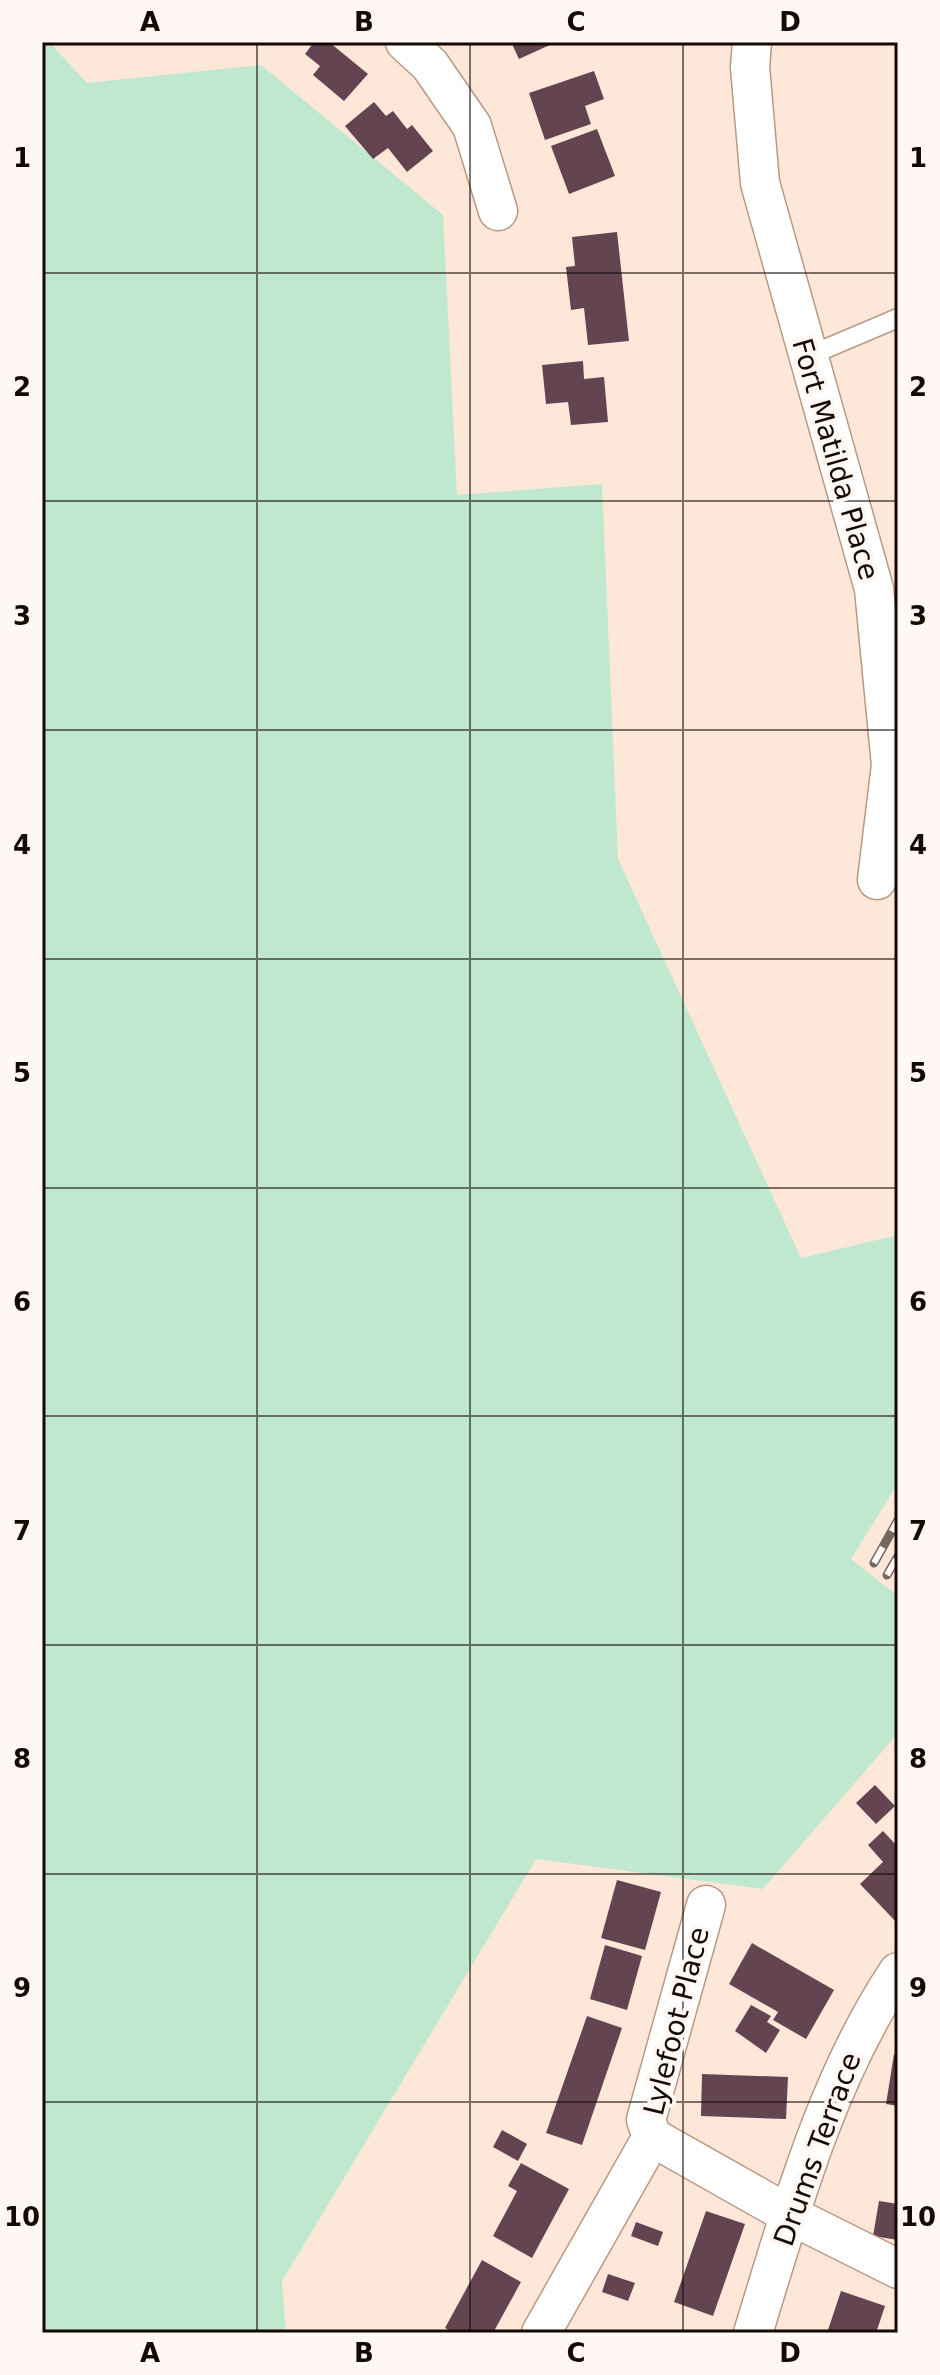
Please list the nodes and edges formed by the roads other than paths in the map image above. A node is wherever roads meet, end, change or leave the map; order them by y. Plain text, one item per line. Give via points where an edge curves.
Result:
1 (405, 42) edge
2 (752, 42) edge
3 (498, 211) dead end
4 (898, 318) edge
5 (806, 357) junction
6 (877, 880) dead end
7 (706, 1905) dead end
8 (898, 1972) edge
9 (652, 2137) junction
10 (790, 2215) junction
11 (898, 2269) edge
12 (541, 2333) edge
13 (753, 2333) edge

1 - 3 street via 430,65 472,126
2 - 5 street, Fort Matilda Place via 760,183
4 - 5 lane
5 - 6 street, Fort Matilda Place via 874,589 891,765
7 - 9 street, Lylefoot Place via 646,2120
8 - 10 street, Drums Terrace via 866,2020
9 - 10 street
9 - 12 street
10 - 11 street
10 - 13 street, Drums Terrace

